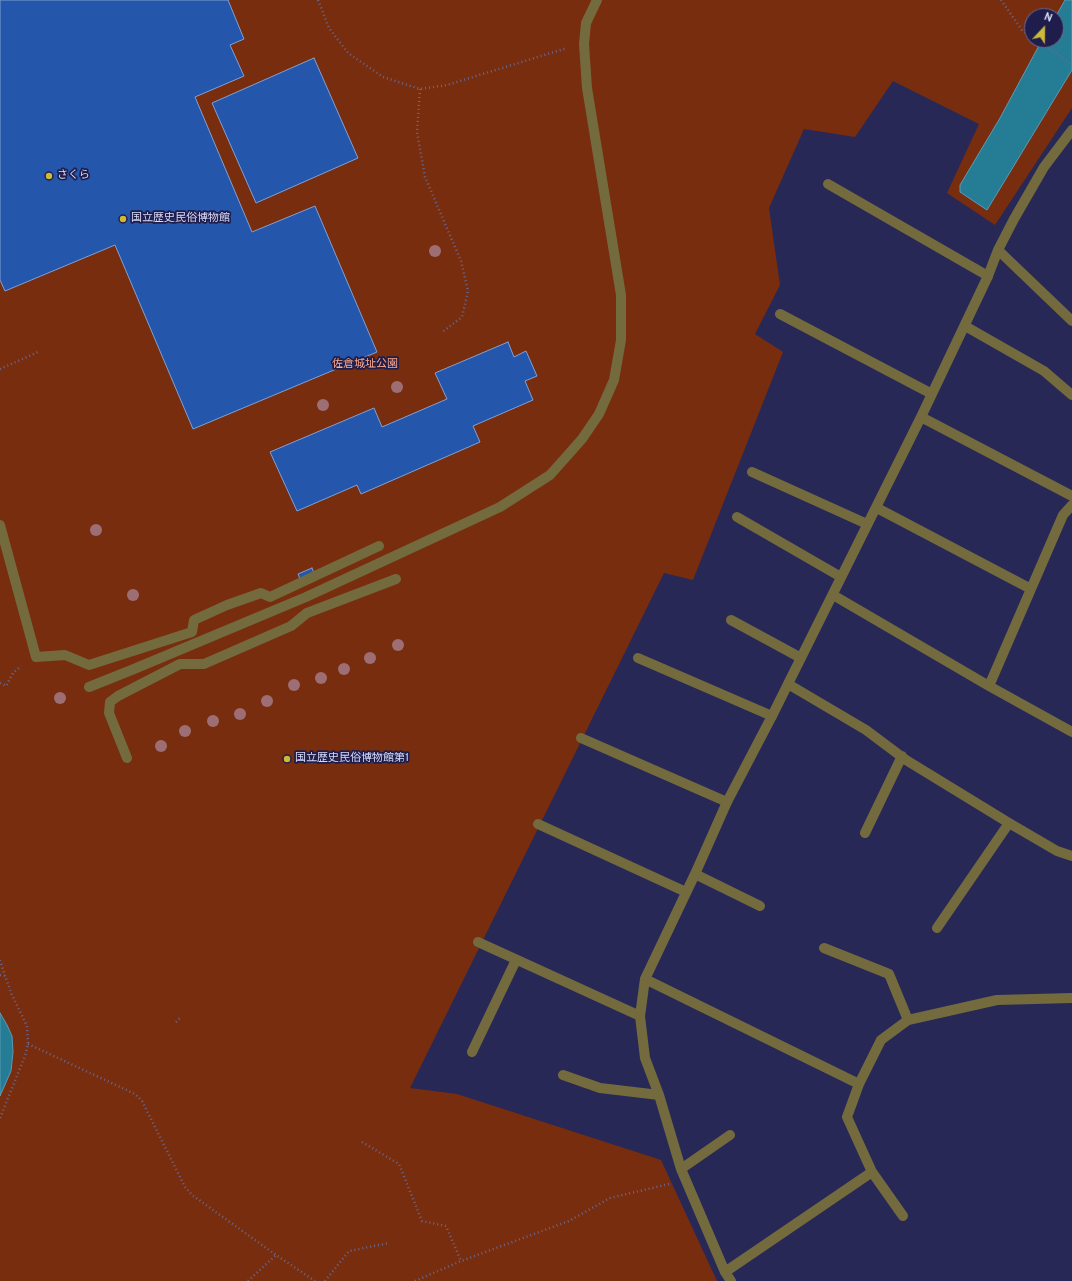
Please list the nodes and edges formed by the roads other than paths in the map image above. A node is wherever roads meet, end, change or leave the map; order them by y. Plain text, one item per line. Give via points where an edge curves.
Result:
1 (597, 0) edge
2 (1072, 130) edge
3 (828, 184) dead end
4 (998, 250) junction
5 (988, 276) junction
6 (780, 314) dead end
7 (1072, 321) edge
8 (965, 326) junction
9 (932, 394) junction
10 (1072, 394) edge
11 (921, 417) junction
12 (752, 472) dead end
13 (1072, 496) edge
14 (1072, 505) edge
15 (876, 508) junction
16 (737, 517) dead end
17 (867, 524) junction
18 (0, 525) edge
19 (379, 546) dead end
20 (842, 577) junction
21 (396, 579) dead end
22 (1031, 589) junction
23 (833, 595) junction
24 (731, 620) dead end
25 (638, 658) dead end
26 (801, 658) junction
27 (788, 684) junction
28 (989, 686) junction
29 (89, 687) dead end
30 (772, 716) junction
31 (1072, 732) edge
32 (581, 738) dead end
33 (902, 756) junction
34 (127, 758) dead end
35 (727, 802) junction
36 (1009, 823) junction
37 (538, 824) dead end
38 (865, 833) dead end
39 (1072, 856) edge
40 (695, 874) junction
41 (686, 892) junction
42 (760, 906) dead end
43 (937, 928) dead end
44 (478, 942) dead end
45 (824, 948) dead end
46 (516, 960) junction
47 (645, 979) junction
48 (1072, 998) edge
49 (640, 1016) junction
50 (908, 1020) junction
51 (472, 1052) dead end
52 (563, 1075) dead end
53 (859, 1084) junction
54 (659, 1095) junction
55 (730, 1135) dead end
56 (681, 1169) junction
57 (872, 1172) junction
58 (903, 1216) dead end
59 (728, 1277) edge

1 - 29 street via 586,23 584,44 587,88 621,296 621,340 614,380 599,414 582,439 550,475 500,507 306,597
2 - 4 street via 1044,167
3 - 5 street
4 - 5 street
4 - 7 street
5 - 8 street
6 - 9 street
8 - 9 street
8 - 10 street via 1044,371
9 - 11 street
11 - 13 street
11 - 15 street
12 - 17 street
14 - 22 street via 1062,515
15 - 17 street
15 - 22 street
16 - 20 street
17 - 20 street
18 - 19 street via 36,657 65,655 89,665 192,632 194,620 261,593 270,597
20 - 23 street
21 - 34 street via 307,613 291,626 204,664 180,664 118,696 110,702 109,713
22 - 28 street
23 - 26 street
23 - 28 street
24 - 26 street
25 - 30 street
26 - 27 street
27 - 30 street
27 - 33 street via 866,730
28 - 31 street
30 - 35 street
32 - 35 street
33 - 36 street
33 - 38 street
35 - 40 street
36 - 39 street via 1057,851
36 - 43 street
37 - 41 street
40 - 41 street
40 - 42 street
41 - 47 street
44 - 46 street
45 - 50 street via 888,974
46 - 49 street
46 - 51 street
47 - 49 street
47 - 53 street
48 - 50 street via 997,1000
49 - 54 street via 645,1058
50 - 53 street via 881,1040
52 - 54 street via 600,1088
53 - 57 street via 847,1117
54 - 56 street
55 - 56 street
56 - 59 street
57 - 58 street
57 - 59 street

